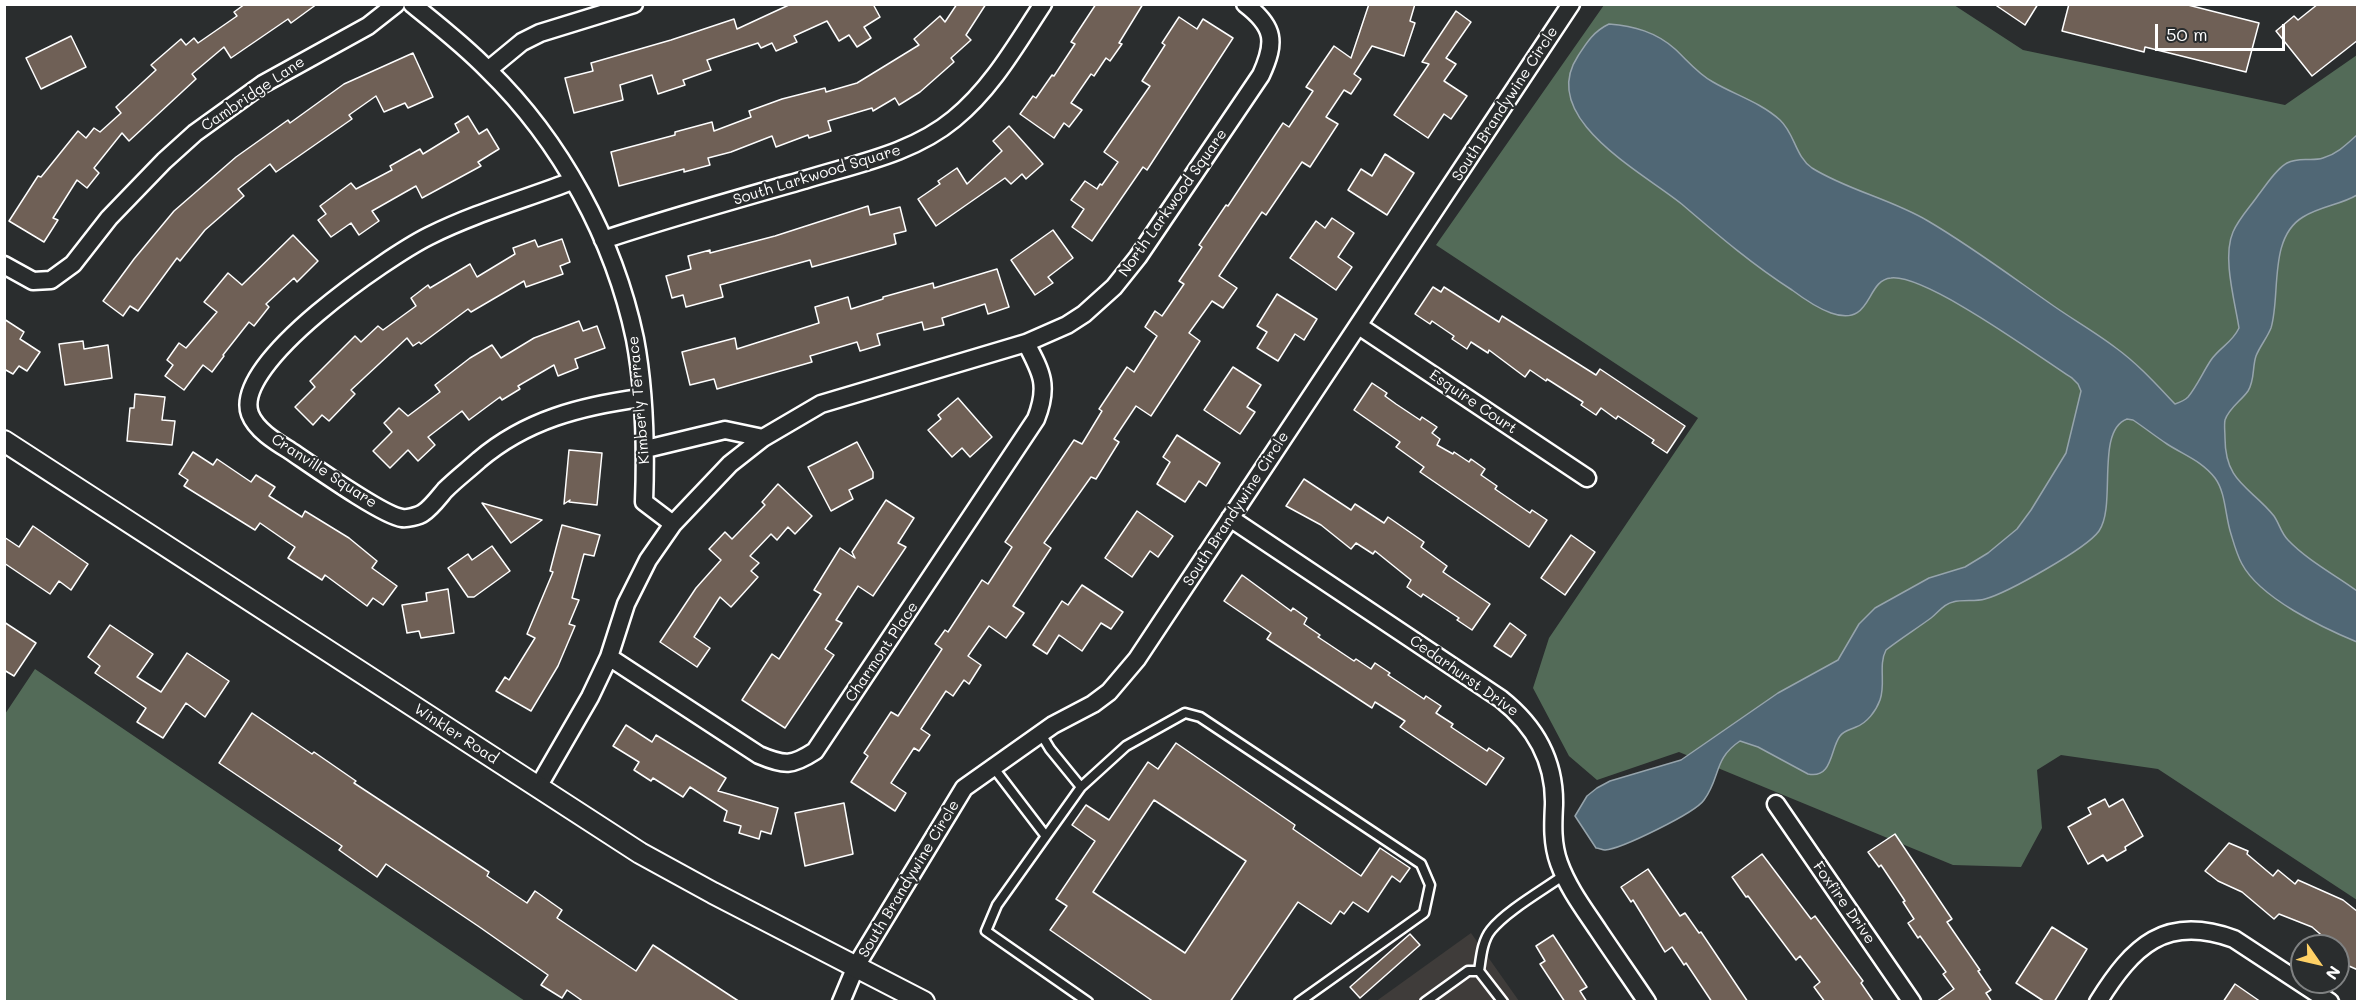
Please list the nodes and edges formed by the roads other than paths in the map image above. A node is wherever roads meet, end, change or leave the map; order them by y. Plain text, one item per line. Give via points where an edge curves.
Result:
1 (396, 4) edge
2 (412, 4) edge
3 (634, 4) edge
4 (1043, 4) edge
5 (1245, 4) edge
6 (1571, 4) edge
7 (488, 70) junction
8 (572, 181) junction
9 (603, 240) junction
10 (4, 265) edge
11 (1359, 326) junction
12 (1026, 343) junction
13 (641, 398) junction
14 (763, 438) junction
15 (4, 441) edge
16 (646, 449) junction
17 (1587, 478) dead end
18 (1230, 518) junction
19 (673, 524) junction
20 (609, 657) junction
21 (1041, 734) junction
22 (993, 767) junction
23 (537, 787) junction
24 (1081, 787) junction
25 (1776, 804) dead end
26 (1045, 835) junction
27 (1564, 875) junction
28 (856, 966) junction
29 (1479, 971) junction
30 (842, 1002) edge
31 (924, 1002) edge
32 (1088, 1002) edge
33 (1299, 1002) edge
34 (1425, 1002) edge
35 (1503, 1002) edge
36 (1647, 1002) edge
37 (1912, 1002) edge
38 (2098, 1002) edge
39 (2330, 1002) edge

1 - 10 street, Cambridge Lane via 368,26 263,84 195,133 110,218 73,264 51,280 33,281
2 - 7 street, Kimberly Terrace
3 - 7 street via 540,33 522,42
4 - 9 street, South Larkwood Square via 984,90 953,120 926,138 888,155
5 - 12 street, North Larkwood Square via 1263,19 1272,38 1270,57 1261,75 1114,287 1067,325
6 - 11 street, South Brandywine Circle
7 - 8 street, Kimberly Terrace via 545,136
8 - 9 street, Kimberly Terrace
8 - 13 street, Cranville Square via 431,235 355,282 299,331 258,376 249,394 250,414 279,444 382,510 402,518 423,514 481,458 517,434 577,408
9 - 13 street, Kimberly Terrace via 629,314
11 - 17 street, Esquire Court
11 - 18 street, South Brandywine Circle
12 - 14 street, North Larkwood Square via 821,404
12 - 20 street, Charmont Place via 1043,381 1044,399 1036,419 815,751 798,762 777,762 759,755
13 - 16 street, Kimberly Terrace
14 - 16 street via 725,430
14 - 19 street, North Larkwood Square via 730,464
15 - 23 street, Winkler Road
16 - 19 street, Kimberly Terrace via 644,502
18 - 21 street, South Brandywine Circle via 1125,675 1093,704
18 - 27 street, Cedarhurst Drive via 1516,711 1540,741 1549,764 1554,842
19 - 20 street via 648,560 626,604
20 - 23 street
21 - 22 street, South Brandywine Circle
21 - 24 lane
22 - 26 lane
22 - 28 street, South Brandywine Circle via 964,788
23 - 28 street, Winkler Road via 651,858
24 - 26 lane
24 - 33 lane via 1126,746 1185,713 1200,717 1421,864 1431,885 1424,913
25 - 37 street, Foxfire Drive
26 - 32 lane via 997,905 986,931
27 - 29 lane via 1490,931
27 - 36 street, Cedarhurst Drive
28 - 30 street, South Brandywine Circle
28 - 31 street, Winkler Road
29 - 34 lane via 1468,971
29 - 35 lane
38 - 39 street via 2118,970 2153,939 2198,930 2234,939

